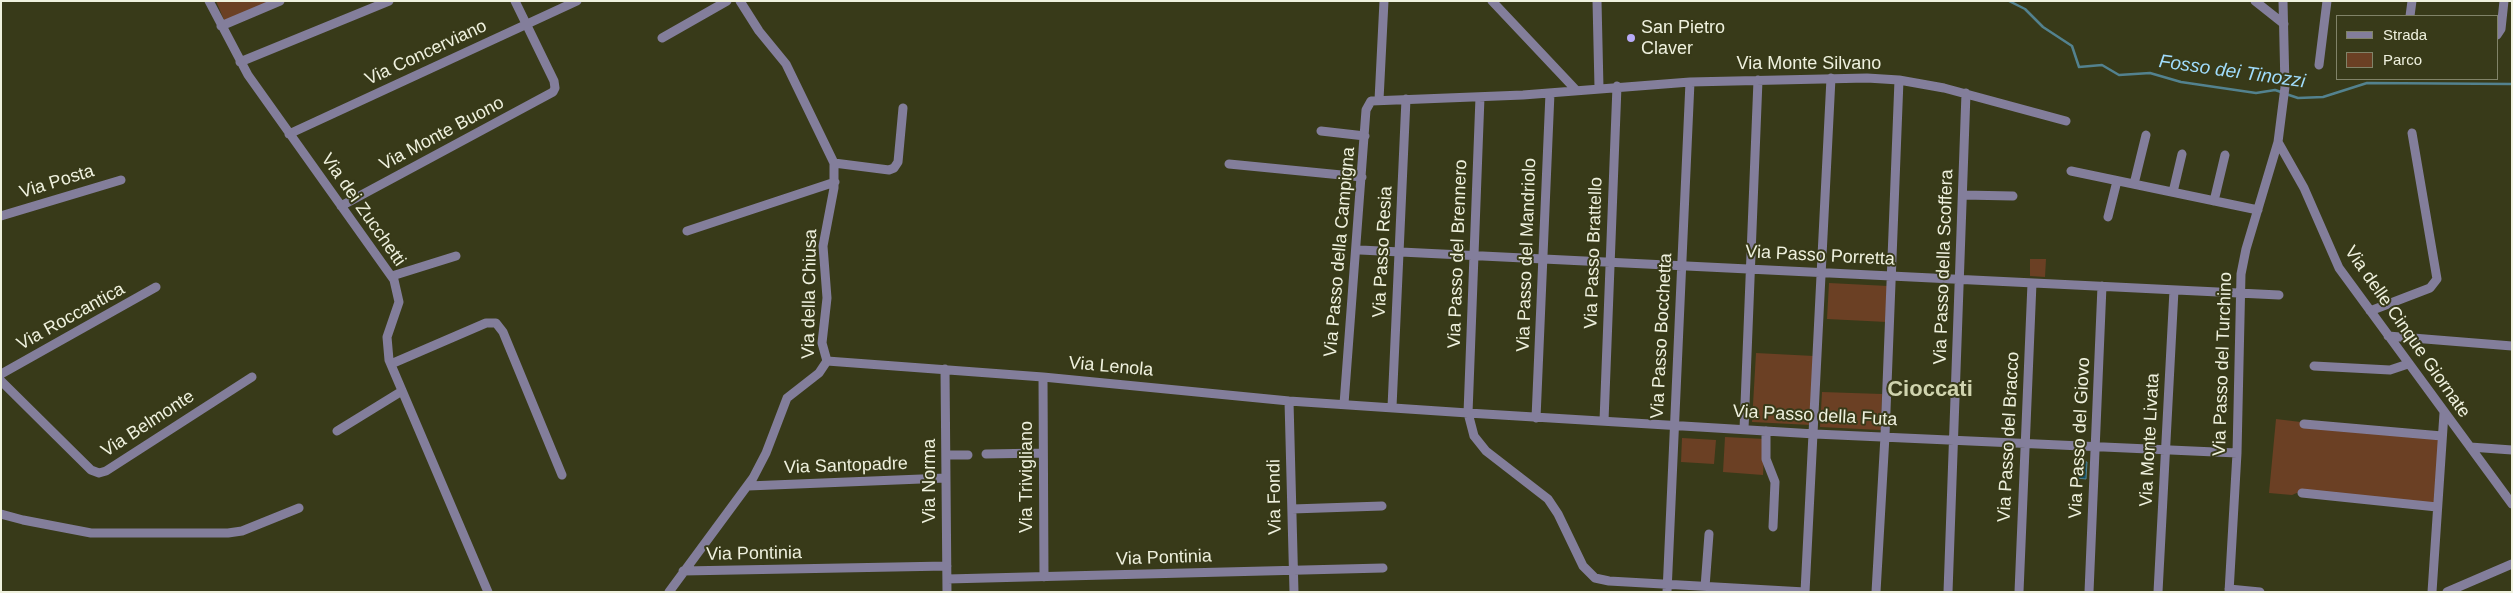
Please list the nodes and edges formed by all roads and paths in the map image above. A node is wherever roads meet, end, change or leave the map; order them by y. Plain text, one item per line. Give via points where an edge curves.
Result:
1 (209, 1) edge
2 (280, 1) edge
3 (389, 1) edge
4 (515, 1) edge
5 (577, 1) edge
6 (727, 1) edge
7 (740, 1) edge
8 (1384, 1) edge
9 (1492, 1) edge
10 (1597, 1) edge
11 (2255, 1) edge
12 (2283, 1) edge
13 (2327, 1) edge
14 (2412, 1) edge
15 (2504, 1) edge
16 (2410, 15) edge
17 (526, 24) junction
18 (2284, 24) junction
19 (221, 26) junction
20 (2498, 34) edge
21 (662, 38) dead end
22 (240, 62) junction
23 (2319, 65) dead end
24 (1831, 78) junction
25 (1758, 80) junction
26 (1898, 80) junction
27 (1690, 82) junction
28 (1617, 86) junction
29 (1599, 88) junction
30 (1576, 90) junction
31 (1550, 93) junction
32 (1966, 93) junction
33 (1480, 97) junction
34 (1406, 99) junction
35 (1379, 100) junction
36 (1369, 102) joint
37 (902, 108) dead end
38 (2066, 120) dead end
39 (1321, 131) dead end
40 (2412, 133) dead end
41 (289, 134) junction
42 (2146, 134) dead end
43 (1365, 136) junction
44 (2278, 142) junction
45 (2182, 154) dead end
46 (2225, 155) dead end
47 (834, 163) junction
48 (1229, 164) dead end
49 (2071, 171) dead end
50 (1362, 177) junction
51 (121, 180) dead end
52 (2117, 181) junction
53 (835, 182) junction
54 (2134, 184) junction
55 (2173, 192) junction
56 (1963, 195) junction
57 (2013, 196) dead end
58 (2214, 201) junction
59 (341, 206) junction
60 (2258, 210) junction
61 (1, 216) edge
62 (2108, 217) dead end
63 (687, 230) dead end
64 (1360, 250) dead end
65 (1400, 252) junction
66 (456, 256) dead end
67 (1474, 256) junction
68 (1543, 259) junction
69 (1609, 262) junction
70 (1683, 266) junction
71 (1750, 270) junction
72 (1822, 273) junction
73 (392, 276) junction
74 (1892, 276) junction
75 (1960, 279) junction
76 (2032, 283) junction
77 (2102, 286) junction
78 (156, 287) dead end
79 (2174, 290) junction
80 (2241, 293) junction
81 (2279, 295) dead end
82 (2370, 311) junction
83 (2388, 336) junction
84 (2512, 346) edge
85 (827, 362) junction
86 (391, 364) junction
87 (2408, 364) junction
88 (2314, 366) dead end
89 (945, 369) junction
90 (1, 374) edge
91 (252, 377) dead end
92 (1043, 377) junction
93 (1, 381) edge
94 (402, 391) junction
95 (1289, 400) junction
96 (1344, 404) junction
97 (1392, 407) junction
98 (1468, 413) junction
99 (2444, 413) junction
100 (1536, 418) junction
101 (1604, 421) junction
102 (2304, 424) dead end
103 (1673, 425) junction
104 (1744, 429) junction
105 (337, 431) dead end
106 (1766, 431) junction
107 (1815, 434) junction
108 (1885, 436) junction
109 (2442, 436) junction
110 (1954, 439) junction
111 (2025, 443) junction
112 (2096, 446) junction
113 (2470, 447) junction
114 (2166, 449) junction
115 (2512, 450) edge
116 (1043, 453) junction
117 (2237, 453) junction
118 (986, 454) dead end
119 (946, 455) junction
120 (968, 455) dead end
121 (562, 475) dead end
122 (946, 478) junction
123 (748, 486) junction
124 (2302, 493) dead end
125 (2512, 504) edge
126 (1382, 506) dead end
127 (2437, 507) junction
128 (299, 508) dead end
129 (1292, 509) junction
130 (1, 514) edge
131 (1773, 527) dead end
132 (1708, 534) dead end
133 (2512, 564) edge
134 (946, 566) junction
135 (1383, 568) dead end
136 (683, 571) junction
137 (1293, 571) junction
138 (1044, 577) junction
139 (947, 579) junction
140 (1705, 587) junction
141 (1667, 588) edge
142 (1736, 590) edge
143 (2229, 591) edge
144 (488, 592) edge
145 (669, 592) edge
146 (947, 592) edge
147 (1294, 592) edge
148 (1805, 592) edge
149 (1876, 592) edge
150 (1948, 592) edge
151 (2019, 592) edge
152 (2089, 592) edge
153 (2158, 592) edge
154 (2260, 592) edge
155 (2432, 592) edge
156 (2447, 592) edge

1 - 19 street, Via dei Zucchetti
2 - 19 street
3 - 22 street
4 - 17 street
5 - 17 street, Via Concerviano
6 - 21 street
7 - 47 street, Via della Chiusa via 755,26 786,64
8 - 35 street
9 - 30 street
10 - 29 street
11 - 18 street
12 - 18 street, Via Passo del Turchino
13 - 23 street
14 - 16 street
15 - 20 street
17 - 41 street, Via Concerviano
17 - 59 street, Via Monte Buono via 554,81 555,88 549,95
18 - 44 street, Via Passo del Turchino via 2285,87
19 - 22 street, Via dei Zucchetti
22 - 41 street, Via dei Zucchetti
24 - 25 street, Via Monte Silvano
24 - 26 street, Via Monte Silvano
24 - 72 street
25 - 27 street, Via Monte Silvano
25 - 71 street
26 - 32 street, Via Monte Silvano
26 - 74 street
27 - 28 street, Via Monte Silvano
27 - 70 street, Via Passo Bocchetta
28 - 29 street, Via Monte Silvano
28 - 69 street, Via Passo Brattello
29 - 30 street, Via Monte Silvano
30 - 31 street, Via Monte Silvano
31 - 33 street, Via Monte Silvano
31 - 68 street, Via Passo del Mandriolo
32 - 38 street, Via Monte Silvano
32 - 56 street, Via Passo della Scoffera
33 - 34 street, Via Monte Silvano
33 - 67 street, Via Passo del Brennero
34 - 35 street, Via Monte Silvano
34 - 65 street, Via Passo Resia
35 - 36 street, Via Monte Silvano
36 - 43 street, Via Passo della Campigna
37 - 47 street via 898,162 894,168
39 - 43 street
40 - 82 street via 2438,279 2430,288
41 - 59 street, Via dei Zucchetti
42 - 54 street
43 - 50 street, Via Passo della Campigna
44 - 60 street, Via Passo del Turchino
44 - 82 street, Via delle Cinque Giornate via 2308,196 2334,259
45 - 55 street
46 - 58 street
47 - 53 street, Via della Chiusa
48 - 50 street
49 - 52 street
50 - 96 street, Via Passo della Campigna
51 - 61 street, Via Posta
52 - 54 street
52 - 62 street
53 - 63 street
53 - 85 street, Via della Chiusa via 823,242 828,298 822,340
54 - 55 street
55 - 58 street
56 - 57 street
56 - 75 street, Via Passo della Scoffera
58 - 60 street
59 - 73 street, Via dei Zucchetti
60 - 80 street, Via Passo del Turchino via 2244,257
64 - 65 street, Via Passo Porretta
65 - 67 street, Via Passo Porretta
65 - 97 street, Via Passo Resia
66 - 73 street
67 - 68 street, Via Passo Porretta
67 - 98 street, Via Passo del Brennero
68 - 69 street, Via Passo Porretta
68 - 100 street, Via Passo del Mandriolo
69 - 70 street, Via Passo Porretta
69 - 101 street, Via Passo Brattello
70 - 71 street, Via Passo Porretta
70 - 103 street, Via Passo Bocchetta
71 - 72 street, Via Passo Porretta
71 - 104 street
72 - 74 street, Via Passo Porretta
72 - 107 street
73 - 86 street, Via dei Zucchetti via 399,300 387,340
74 - 75 street, Via Passo Porretta
74 - 108 street
75 - 76 street, Via Passo Porretta
75 - 110 street, Via Passo della Scoffera
76 - 77 street, Via Passo Porretta
76 - 111 street, Via Passo del Bracco
77 - 79 street, Via Passo Porretta
77 - 112 street, Via Passo del Giovo
78 - 90 street, Via Roccantica
79 - 80 street, Via Passo Porretta
79 - 114 street, Via Monte Livata
80 - 81 street, Via Passo Porretta
80 - 117 street, Via Passo del Turchino
82 - 83 street, Via delle Cinque Giornate
83 - 84 street
83 - 87 street, Via delle Cinque Giornate
85 - 89 street, Via Lenola
85 - 123 street, Via della Chiusa via 786,401 766,453
86 - 94 street, Via dei Zucchetti
86 - 121 street via 486,323 496,323 503,332
87 - 88 street via 2390,370
87 - 99 street, Via delle Cinque Giornate
89 - 92 street, Via Lenola
89 - 119 street, Via Norma
91 - 93 street, Via Belmonte via 99,473 91,470
92 - 95 street, Via Lenola
92 - 116 street, Via Trivigliano
94 - 105 street
94 - 144 street, Via dei Zucchetti
95 - 96 street, Via Lenola
95 - 129 street, Via Fondi
96 - 97 street, Via Lenola
97 - 98 street, Via Passo della Futa
98 - 100 street, Via Passo della Futa
98 - 141 street, Via Passo del Brennero via 1472,433 1482,447 1550,502 1590,574 1605,580
99 - 109 street
99 - 113 street, Via delle Cinque Giornate
100 - 101 street, Via Passo della Futa
101 - 103 street, Via Passo della Futa
102 - 109 street
103 - 104 street, Via Passo della Futa
103 - 141 street, Via Passo Bocchetta
104 - 106 street, Via Passo della Futa
106 - 107 street, Via Passo della Futa
106 - 131 street via 1766,459 1775,482
107 - 108 street, Via Passo della Futa
107 - 148 street
108 - 110 street, Via Passo della Futa
108 - 149 street
109 - 127 street
110 - 111 street, Via Passo della Futa
110 - 150 street, Via Passo della Scoffera
111 - 112 street, Via Passo della Futa
111 - 151 street, Via Passo del Bracco
112 - 114 street, Via Passo della Futa
112 - 152 street, Via Passo del Giovo
113 - 115 street
113 - 125 street, Via delle Cinque Giornate
114 - 117 street, Via Passo della Futa
114 - 153 street, Via Monte Livata
116 - 118 street
116 - 138 street, Via Trivigliano
117 - 143 street, Via Passo del Turchino
119 - 120 street
119 - 122 street, Via Norma
122 - 123 street, Via Santopadre
122 - 134 street, Via Norma
123 - 136 street, Via della Chiusa
124 - 127 street
126 - 129 street
127 - 155 street
128 - 130 street via 242,531 228,533 91,533
129 - 137 street, Via Fondi
132 - 140 street
133 - 156 street
134 - 136 street, Via Pontinia
134 - 139 street, Via Norma
135 - 137 street, Via Pontinia
136 - 145 street, Via della Chiusa
137 - 138 street, Via Pontinia
137 - 147 street, Via Fondi
138 - 139 street, Via Pontinia
139 - 146 street, Via Norma
140 - 141 street, Via Passo del Brennero
140 - 142 street, Via Passo del Brennero
142 - 148 street, Via Passo del Brennero
143 - 154 street

